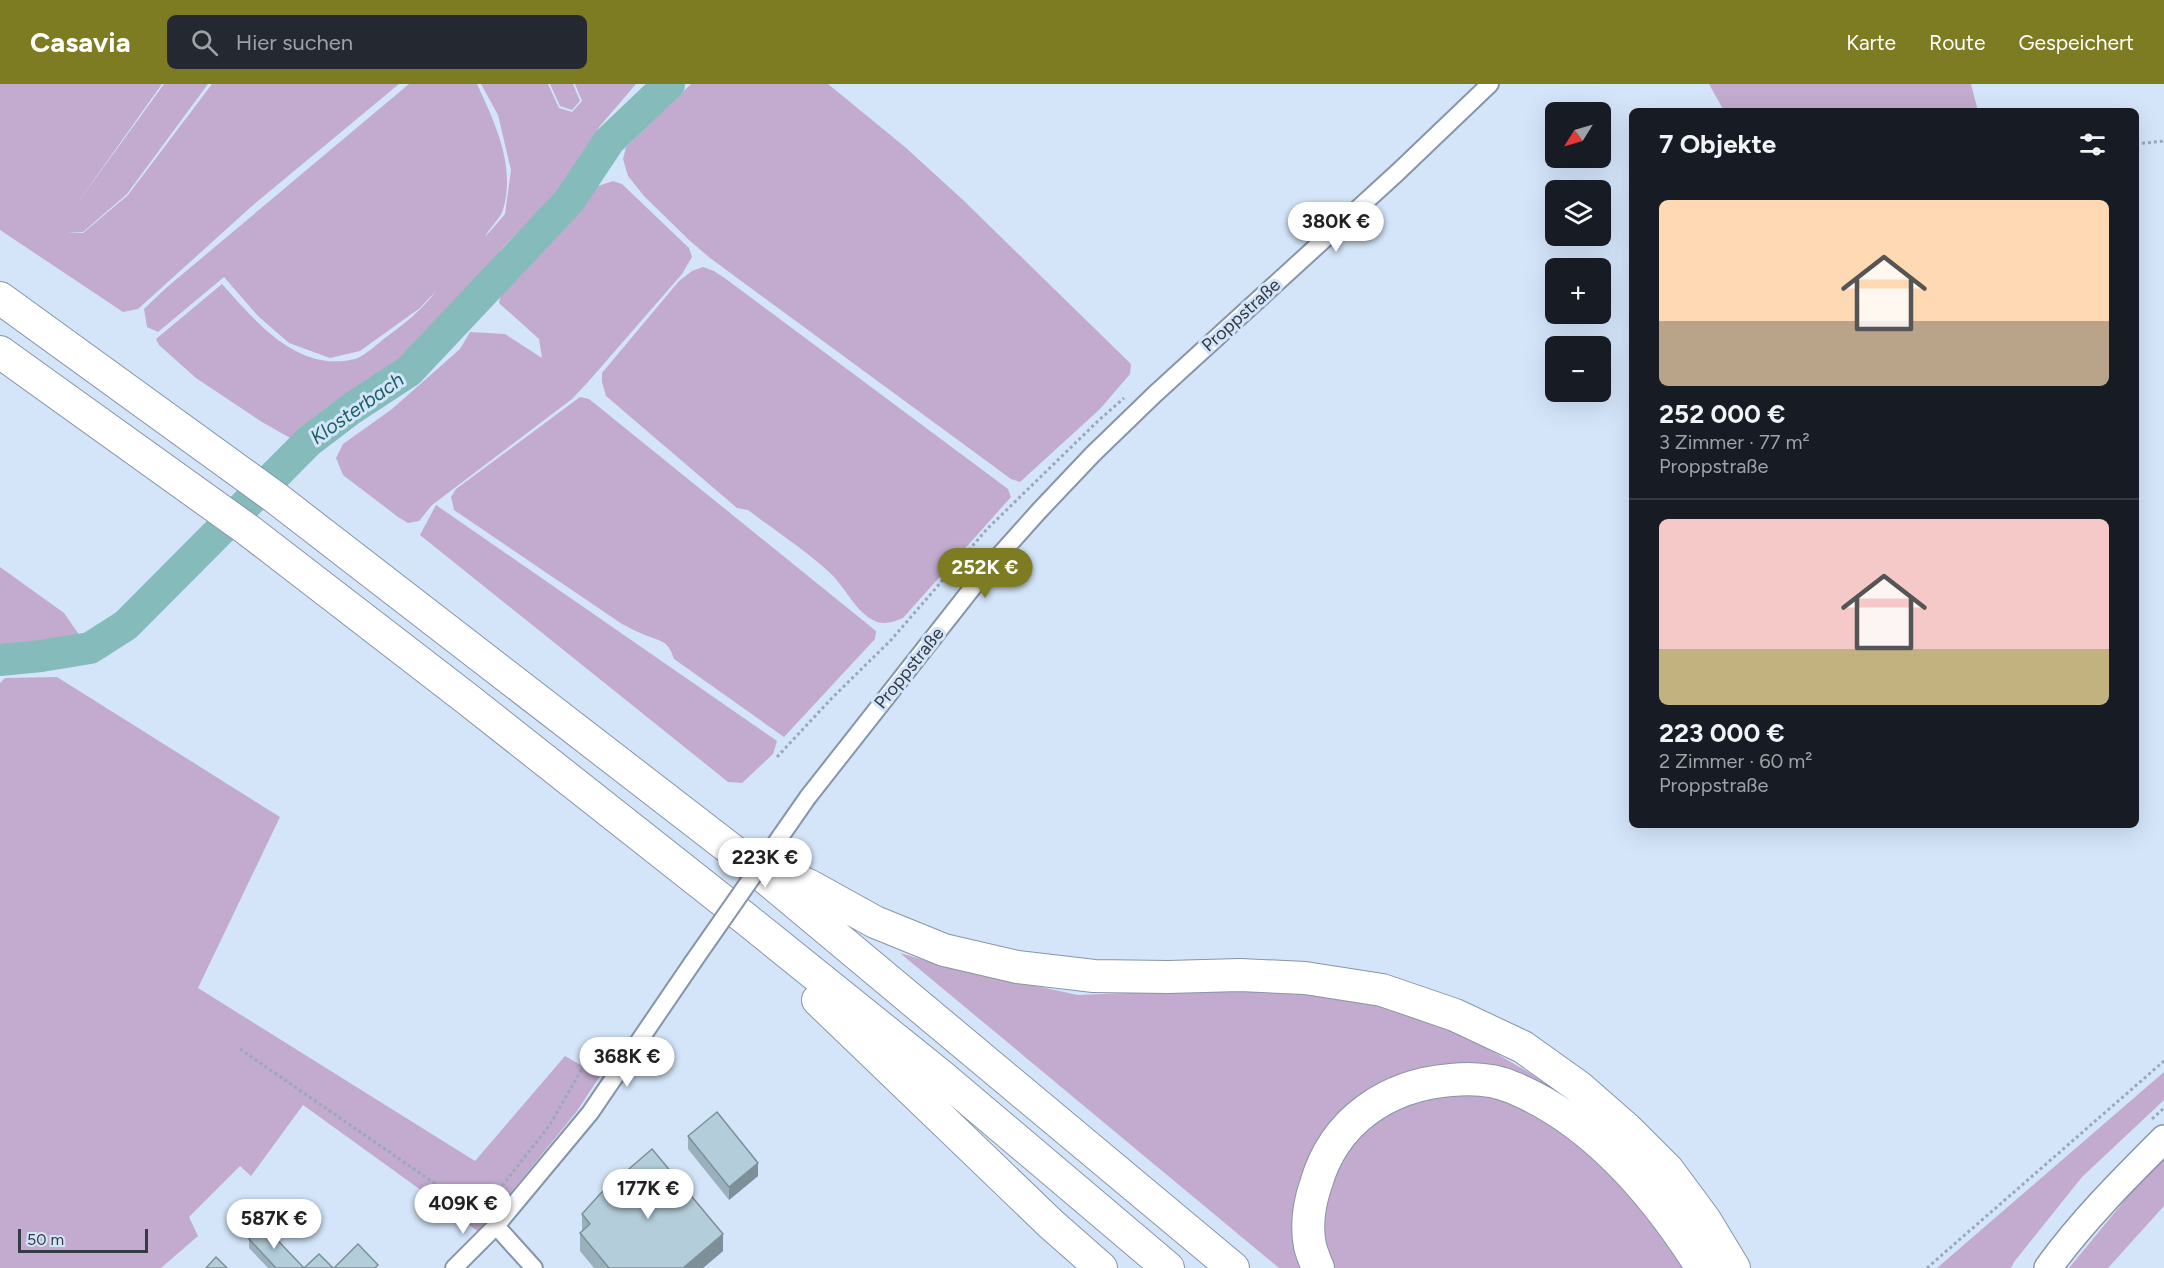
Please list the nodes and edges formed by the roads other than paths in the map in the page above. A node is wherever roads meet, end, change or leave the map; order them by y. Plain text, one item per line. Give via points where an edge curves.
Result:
1 (1490, 84) edge
2 (0, 298) edge
3 (0, 352) edge
4 (737, 854) junction
5 (746, 919) junction
6 (2164, 1139) edge
7 (496, 1226) junction
8 (454, 1268) edge
9 (534, 1268) edge
10 (1101, 1268) edge
11 (1168, 1268) edge
12 (1233, 1268) edge
13 (1318, 1268) edge
14 (1702, 1268) edge
15 (1734, 1268) edge
16 (2048, 1268) edge

1 - 7 street, Proppstraße, bridge via 1155,394 988,568 808,797 590,1113
2 - 4 highway via 276,498
3 - 5 highway via 248,530
4 - 12 highway
4 - 15 highway via 810,886 875,922 944,950 1017,967 1094,976 1305,978 1382,990 1455,1016 1523,1047 1580,1088 1627,1129 1668,1170
5 - 10 highway via 827,1009 1050,1224
5 - 11 highway
6 - 16 main road via 2109,1194
7 - 8 street, Proppstraße
7 - 9 street
13 - 14 highway via 1310,1245 1309,1207 1320,1170 1338,1137 1364,1110 1398,1092 1432,1081 1472,1078 1512,1087 1562,1112 1644,1188

